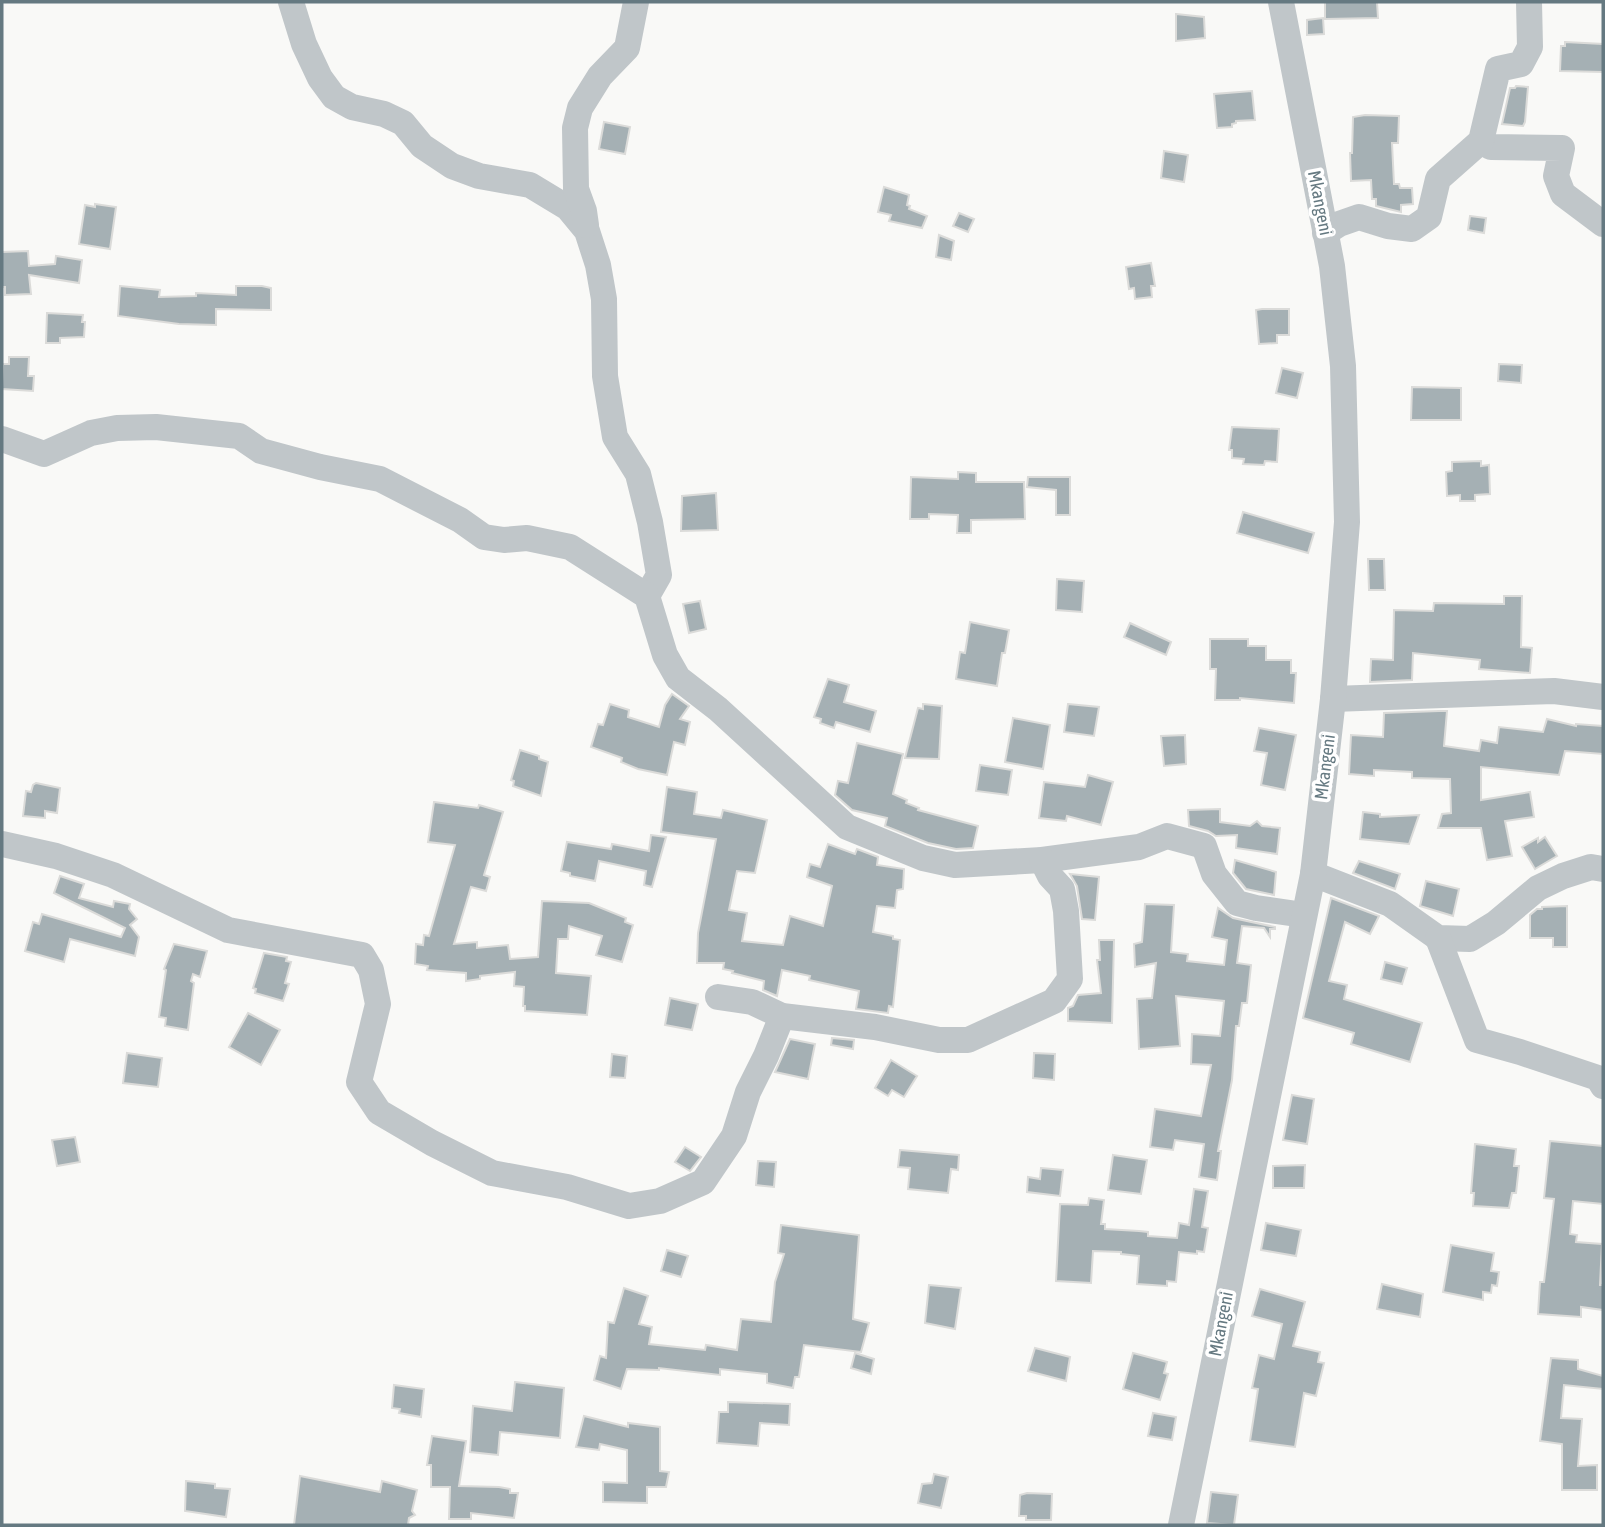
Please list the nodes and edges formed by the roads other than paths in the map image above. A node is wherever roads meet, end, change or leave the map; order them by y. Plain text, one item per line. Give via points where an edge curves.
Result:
1 (291, 2) edge
2 (636, 2) edge
3 (1283, 2) edge
4 (1529, 2) edge
5 (1481, 141) junction
6 (1603, 224) edge
7 (587, 231) junction
8 (1325, 233) junction
9 (2, 439) edge
10 (648, 596) junction
11 (1603, 697) edge
12 (1333, 699) junction
13 (2, 844) edge
14 (1042, 860) junction
15 (1603, 869) edge
16 (1313, 874) junction
17 (1304, 915) junction
18 (1438, 938) junction
19 (718, 997) dead end
20 (782, 1016) junction
21 (1603, 1087) edge
22 (1181, 1525) edge

1 - 7 street via 304,44 334,97 403,124 422,146 452,166 530,186 568,208
2 - 7 street via 628,48 600,76 580,108 575,128 576,190
3 - 8 street, Mkangeni
4 - 5 street via 1530,47 1521,64 1498,69
5 - 6 street via 1491,147 1562,148 1556,176 1563,194
5 - 8 street via 1438,179 1429,217 1412,229 1359,217
7 - 10 street via 604,299 605,376 615,437 638,474 659,575
8 - 12 street, Mkangeni via 1343,366 1347,483
9 - 10 street via 44,454 91,433 117,428 156,427 239,436 261,451 380,479 484,537 527,538 569,547
10 - 14 street via 665,655 678,678 846,827 929,860 956,865
11 - 12 street via 1554,691
12 - 16 street, Mkangeni
13 - 20 street via 113,875 228,930 362,955 371,970 378,1004 359,1082 379,1112 492,1173 567,1187 629,1206 660,1201 703,1182 734,1136
14 - 17 street via 1139,847 1167,836 1204,846 1214,874 1237,903
14 - 20 street via 1062,889 1066,911 1070,979 1054,1001 968,1040 939,1040
15 - 18 street via 1591,867 1538,888 1470,939
16 - 17 street, Mkangeni
16 - 18 street via 1390,904
17 - 22 street, Mkangeni
18 - 21 street via 1477,1040 1598,1078
19 - 20 street via 752,1002

